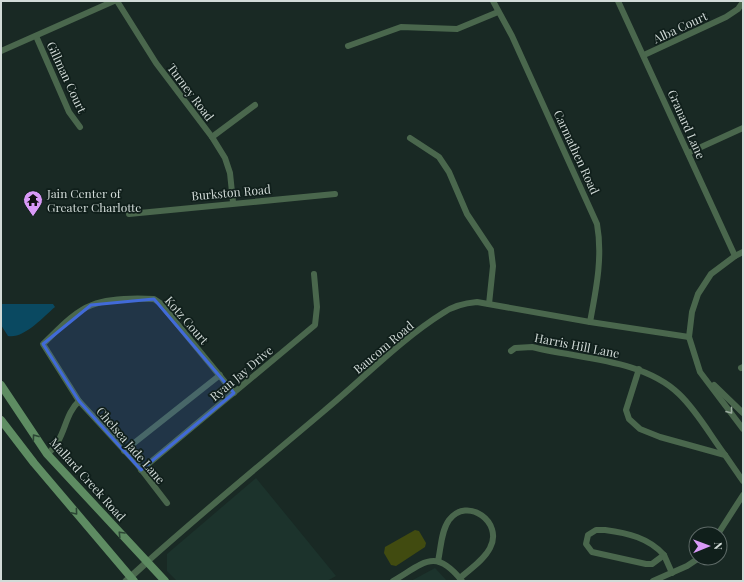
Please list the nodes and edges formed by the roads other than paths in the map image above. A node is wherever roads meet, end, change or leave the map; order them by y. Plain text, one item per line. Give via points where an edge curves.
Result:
1 (116, 1) edge
2 (493, 1) edge
3 (618, 1) edge
4 (743, 2) edge
5 (498, 12) junction
6 (36, 36) junction
7 (348, 46) dead end
8 (1, 51) edge
9 (644, 55) junction
10 (255, 105) dead end
11 (80, 126) dead end
12 (743, 128) edge
13 (212, 138) junction
14 (410, 138) dead end
15 (688, 153) junction
16 (335, 194) dead end
17 (233, 202) junction
18 (129, 214) dead end
19 (743, 252) edge
20 (735, 256) junction
21 (314, 274) dead end
22 (489, 304) junction
23 (590, 322) junction
24 (689, 337) junction
25 (511, 351) dead end
26 (639, 369) junction
27 (700, 372) junction
28 (220, 375) junction
29 (1, 385) edge
30 (234, 393) junction
31 (79, 401) junction
32 (743, 413) edge
33 (1, 420) edge
34 (743, 429) edge
35 (124, 452) junction
36 (47, 454) junction
37 (725, 455) junction
38 (141, 470) junction
39 (743, 481) edge
40 (743, 495) edge
41 (167, 503) dead end
42 (723, 526) edge
43 (664, 555) junction
44 (438, 561) junction
45 (148, 562) junction
46 (688, 565) edge
47 (672, 573) junction
48 (130, 580) edge
49 (461, 580) edge
50 (165, 581) edge
51 (393, 581) edge
52 (653, 581) edge

1 - 6 street
1 - 13 street, Turney Road via 156,63
2 - 5 street, Carmathen Road
3 - 9 street, Granard Lane
4 - 9 street, Alba Court via 726,18
5 - 7 street via 457,29 401,27
5 - 23 street, Carmathen Road via 512,36 597,224 599,261
6 - 8 street
6 - 11 street, Gillman Court via 69,112
9 - 15 street, Granard Lane
10 - 13 street
12 - 15 street
13 - 17 street, Turney Road via 228,168
14 - 22 street via 439,157 449,172 467,214 491,250 493,266
15 - 20 street, Granard Lane
16 - 17 street, Burkston Road
17 - 18 street, Burkston Road
19 - 20 street
20 - 24 street via 711,274 698,294 692,312
21 - 30 street, Ryan Jay Drive via 317,307 315,325
22 - 23 street, Baucom Road
22 - 45 street, Baucom Road via 462,304 442,313 205,510
23 - 24 street, Baucom Road
24 - 27 street
25 - 26 street, Harris Hill Lane via 532,347
26 - 37 street, Harris Hill Lane via 665,382 680,394
26 - 37 street via 626,410 629,419 640,428 660,437
27 - 32 street
27 -> 34 street
28 - 30 street, Kotz Court
28 - 31 street, Kotz Court via 160,303 144,299 99,303 82,310 43,344
28 - 35 street
36 -> 29 main road, Mallard Creek Road
30 - 38 street, Ryan Jay Drive
31 - 35 street, Chelsea Jade Lane
31 - 36 street via 71,410 57,445
33 -> 48 main road
35 - 38 street, Chelsea Jade Lane
45 -> 36 main road, Mallard Creek Road
37 - 39 street, Harris Hill Lane
38 - 41 street, Chelsea Jade Lane
40 - 42 street
43 - 43 street via 652,564 646,564 593,553 588,548 586,540 590,533 596,530 614,531 647,540
43 - 47 street
44 - 49 street via 447,564
44 - 49 street via 445,528 452,518 466,511 481,514 491,525 493,541 485,556
44 - 51 street via 426,562
45 - 48 street
45 - 50 main road, Mallard Creek Road
46 - 47 street
47 - 52 street

